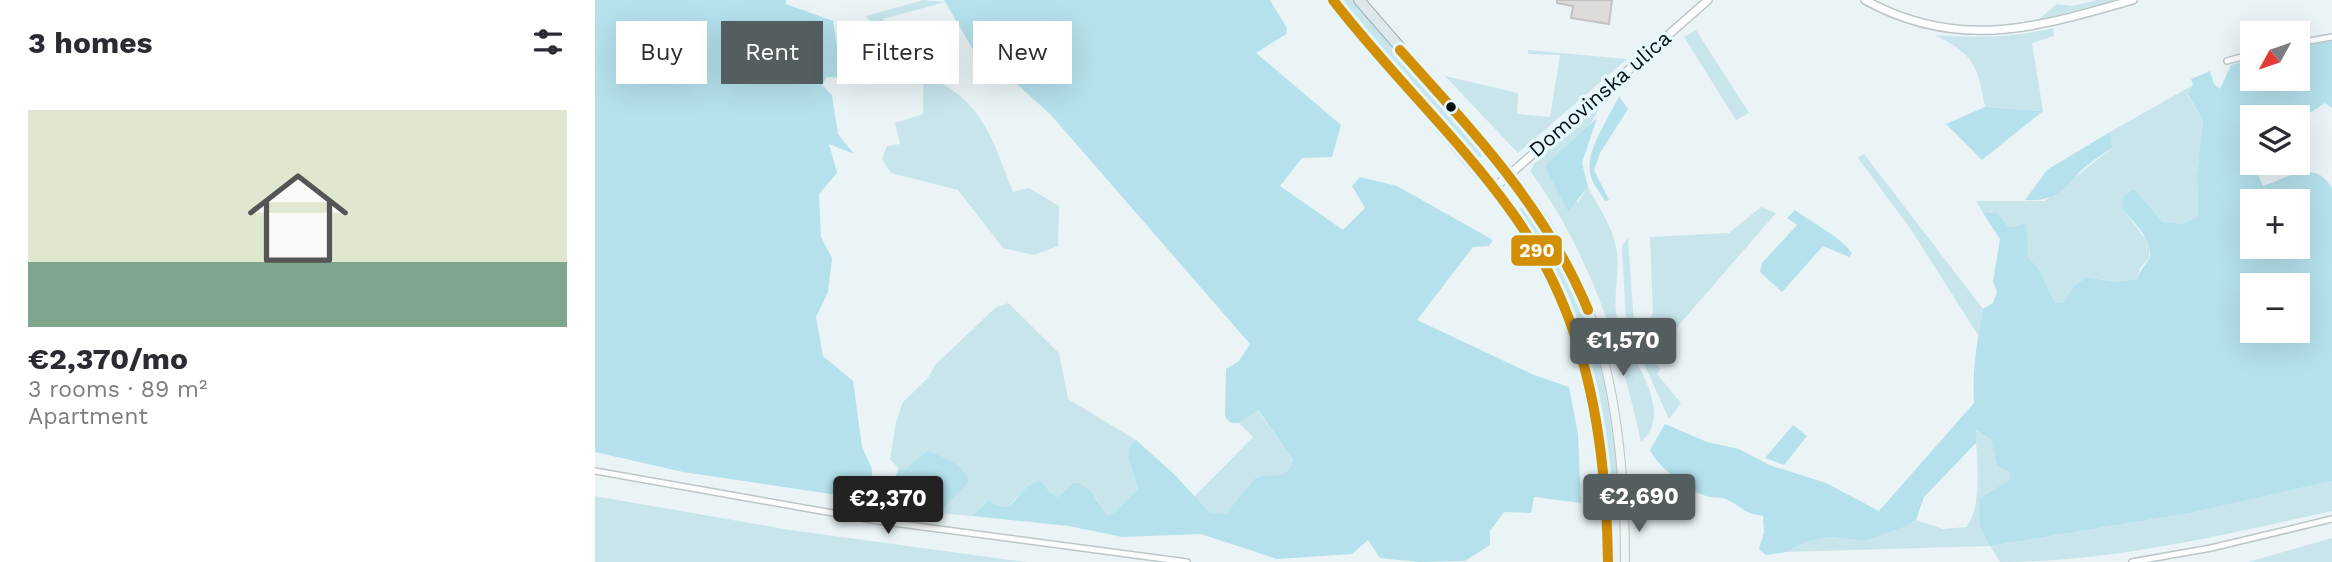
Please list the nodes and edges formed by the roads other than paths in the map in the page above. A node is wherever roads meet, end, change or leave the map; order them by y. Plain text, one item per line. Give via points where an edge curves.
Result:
1 (1333, 0) edge
2 (1359, 0) edge
3 (1708, 0) edge
4 (1865, 0) edge
5 (2133, 0) edge
6 (2332, 37) edge
7 (2310, 42) edge
8 (2240, 57) edge
9 (2227, 61) dead end
10 (1510, 174) junction
11 (1493, 189) junction
12 (595, 471) edge
13 (2332, 519) edge
14 (1187, 562) edge
15 (1608, 562) edge
16 (1625, 562) edge
17 (2132, 562) edge

1 - 11 highway
2 - 10 highway
3 - 10 street, Domovinska ulica
4 - 5 street via 1931,26 1987,32 2051,23
6 - 7 street
8 - 9 street
10 - 11 street, Domovinska ulica
10 - 16 main road via 1549,227 1587,306 1603,355 1618,420
11 - 15 main road via 1545,263 1575,331 1598,411 1608,506
12 - 14 street via 878,522
13 - 17 street

